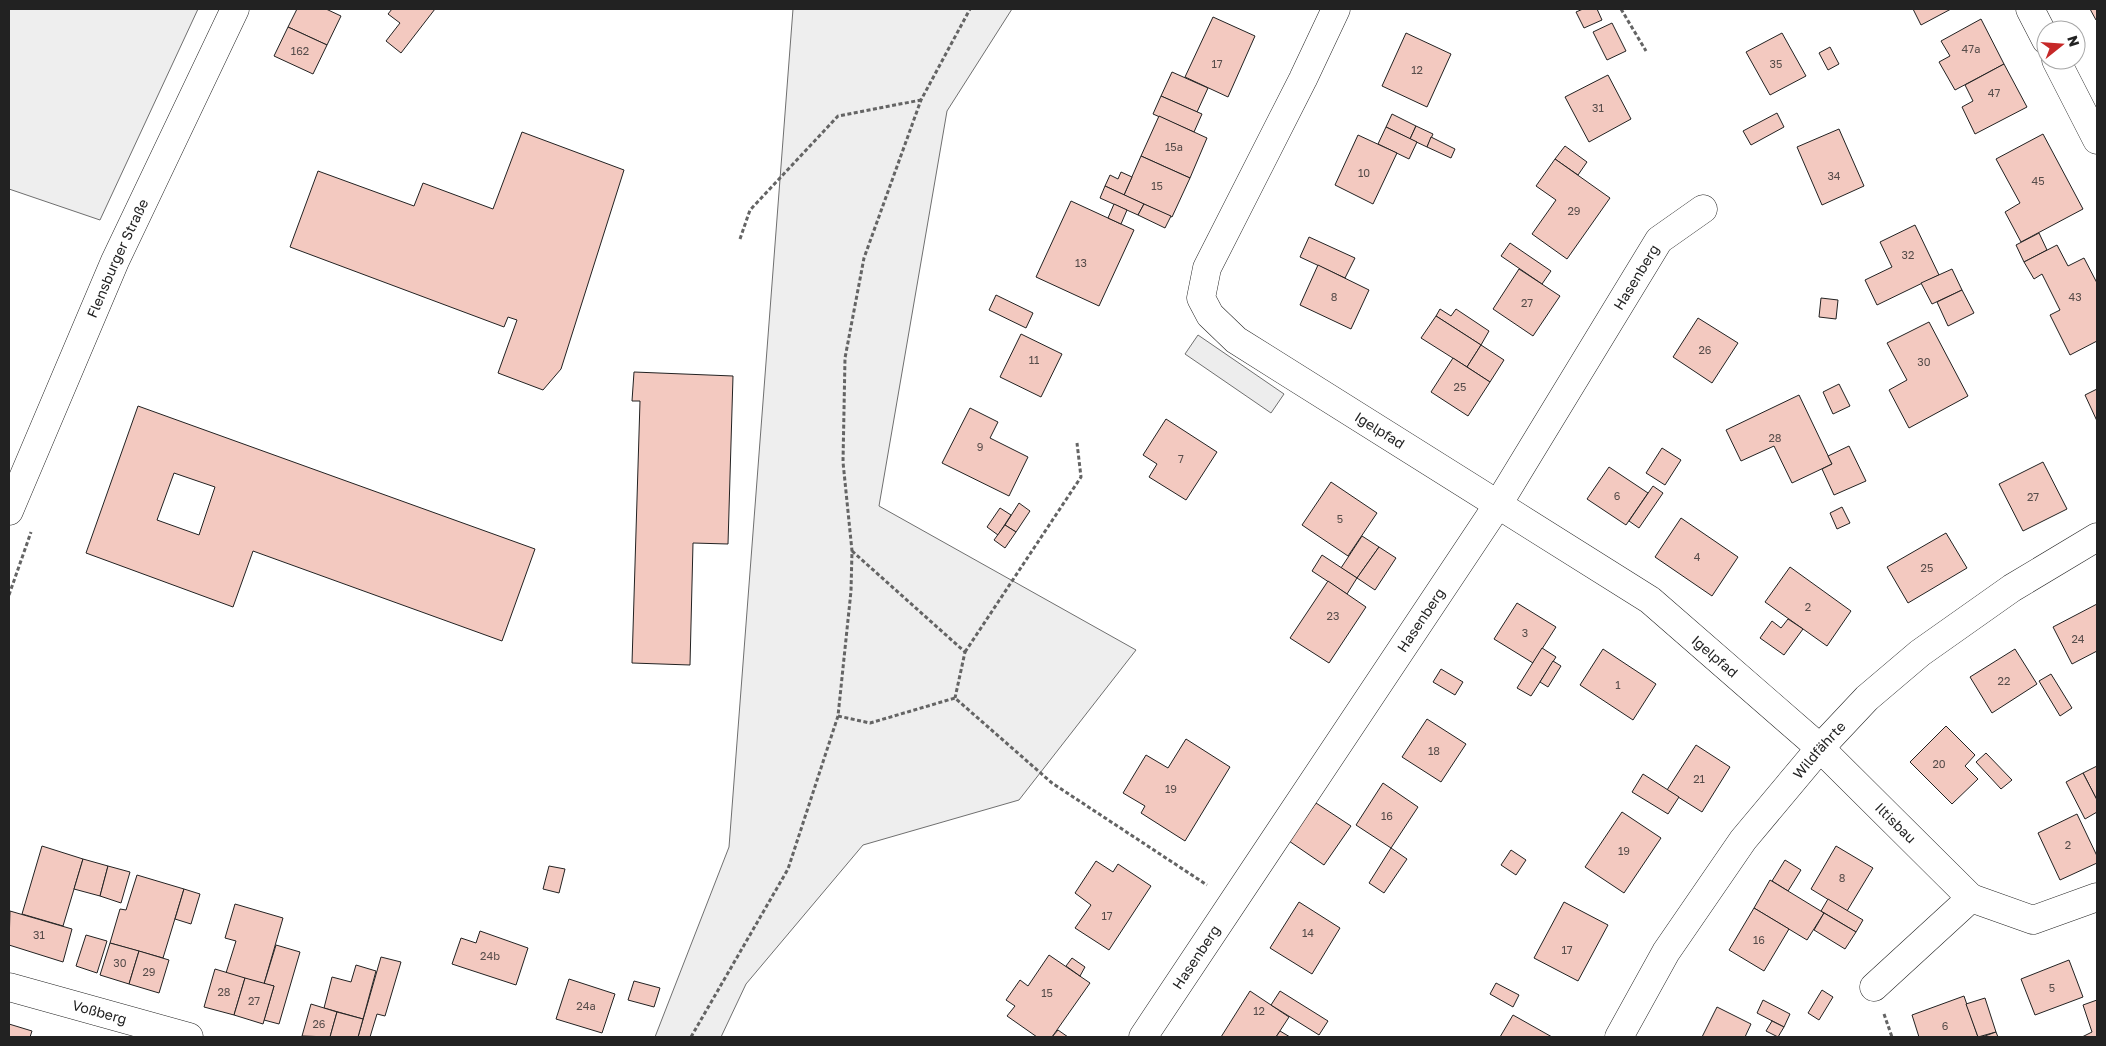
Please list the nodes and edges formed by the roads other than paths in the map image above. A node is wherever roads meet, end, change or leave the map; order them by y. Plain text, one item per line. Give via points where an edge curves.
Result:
1 (235, 9) edge
2 (1336, 9) edge
3 (2030, 9) edge
4 (2036, 21) edge
5 (2061, 70) edge
6 (2097, 140) edge
7 (1703, 209) dead end
8 (1497, 506) junction
9 (9, 511) edge
10 (2097, 537) edge
11 (1820, 748) junction
12 (2097, 897) edge
13 (1972, 898) junction
14 (9, 987) edge
15 (1874, 987) dead end
16 (190, 1037) edge
17 (1143, 1037) edge
18 (1619, 1037) edge

1 - 9 street, Flensburger Straße via 115,261
2 - 8 street, Igelpfad via 1207,268 1201,298 1210,315 1236,340
3 - 4 street
5 - 6 street
7 - 8 street, Hasenberg via 1659,240
8 - 11 street, Igelpfad via 1650,600
8 - 17 street, Hasenberg
10 - 11 street, Wildfährte via 2012,588 1920,652 1866,698
11 - 13 street, Iltisbau
11 - 18 street, Wildfährte via 1738,848 1666,952
12 - 13 street, Iltisbau via 2033,920
13 - 15 street
14 - 16 street, Voßberg

